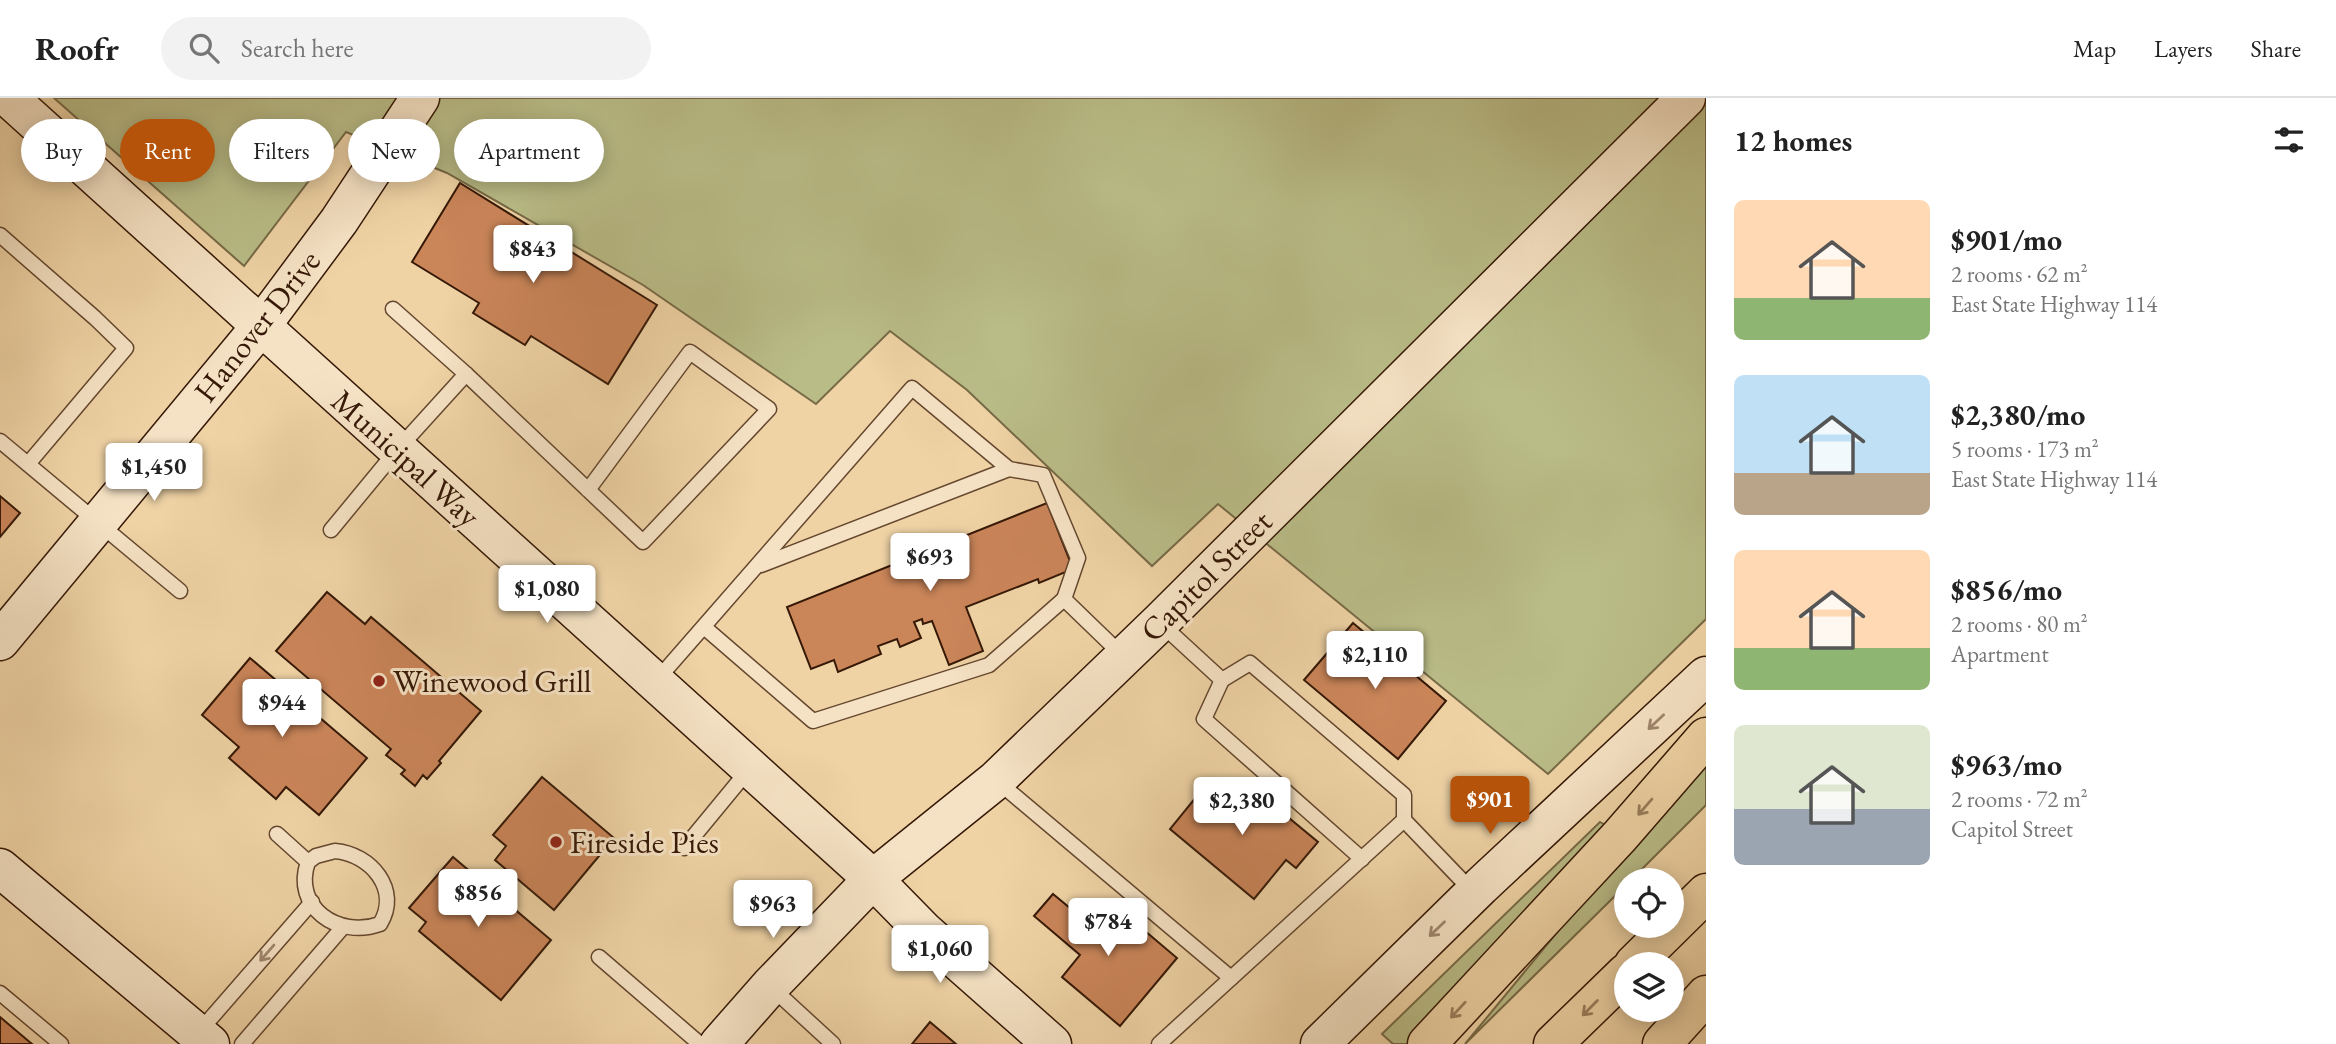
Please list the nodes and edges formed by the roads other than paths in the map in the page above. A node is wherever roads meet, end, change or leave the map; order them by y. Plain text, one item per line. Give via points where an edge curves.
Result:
1 (420, 98) edge
2 (1686, 98) edge
3 (10, 104) edge
4 (0, 234) edge
5 (393, 309) dead end
6 (261, 326) junction
7 (466, 374) junction
8 (0, 441) edge
9 (397, 450) junction
10 (28, 464) junction
11 (1009, 469) junction
12 (588, 490) junction
13 (99, 523) junction
14 (331, 530) dead end
15 (756, 567) junction
16 (180, 591) dead end
17 (1064, 598) junction
18 (1160, 622) junction
19 (704, 627) junction
20 (0, 641) edge
21 (1124, 657) junction
22 (1706, 676) edge
23 (1223, 680) junction
24 (655, 682) junction
25 (1706, 737) edge
26 (750, 768) junction
27 (996, 780) junction
28 (1404, 820) junction
29 (277, 834) dead end
30 (684, 848) dead end
31 (1362, 859) junction
32 (308, 862) junction
33 (0, 868) edge
34 (873, 879) junction
35 (1474, 893) junction
36 (1706, 893) edge
37 (312, 902) junction
38 (342, 927) junction
39 (1646, 952) edge
40 (599, 957) dead end
41 (1231, 978) junction
42 (1614, 984) edge
43 (770, 986) junction
44 (0, 993) edge
45 (1706, 995) edge
46 (204, 1039) edge
47 (61, 1044) edge
48 (242, 1044) edge
49 (700, 1044) edge
50 (719, 1044) edge
51 (831, 1044) edge
52 (1052, 1044) edge
53 (1159, 1044) edge
54 (1320, 1044) edge
55 (1427, 1044) edge
56 (1553, 1044) edge
57 (1662, 1044) edge

1 - 6 street, Hanover Drive via 339,221
2 - 18 street, Capitol Street
3 - 6 street, Municipal Way
4 - 10 lane via 125,348
5 - 7 lane
6 - 9 street, Municipal Way
6 - 13 street, Hanover Drive
7 - 9 lane
7 - 12 lane
8 - 10 lane
9 - 14 lane
9 - 24 street, Municipal Way
10 - 13 lane
11 - 15 lane
11 - 15 lane via 912,388
11 - 17 lane via 1043,475 1079,558
12 - 12 lane via 643,542 769,409 690,352
13 - 16 lane
13 - 20 street, Hanover Drive
15 - 19 lane
17 - 19 lane via 989,665 813,721
17 - 21 lane
18 - 21 street, Capitol Street
18 - 23 lane
19 - 24 lane
21 - 27 street, Capitol Street
22 -> 35 street
23 - 28 lane via 1250,663 1404,795
23 - 31 lane via 1204,719
24 - 26 street, Municipal Way
25 -> 55 highway
26 - 30 lane
26 - 34 street, Municipal Way
27 - 34 street, Capitol Street
27 - 41 lane
28 - 31 lane
28 - 35 lane
29 - 32 lane
31 - 41 lane
32 - 37 lane via 304,882
32 - 38 lane via 325,853 344,852 369,866 387,889 387,908 380,924 367,929
33 - 46 street
34 - 43 street, Capitol Street
34 - 52 street, Municipal Way via 924,931
35 -> 54 street
36 - 39 highway
37 - 38 lane via 325,918
37 -> 46 lane
38 - 48 lane
40 - 49 lane
41 - 53 lane
42 -> 56 highway
43 - 50 street, Capitol Street
43 - 51 lane
44 - 47 lane
45 - 57 highway

